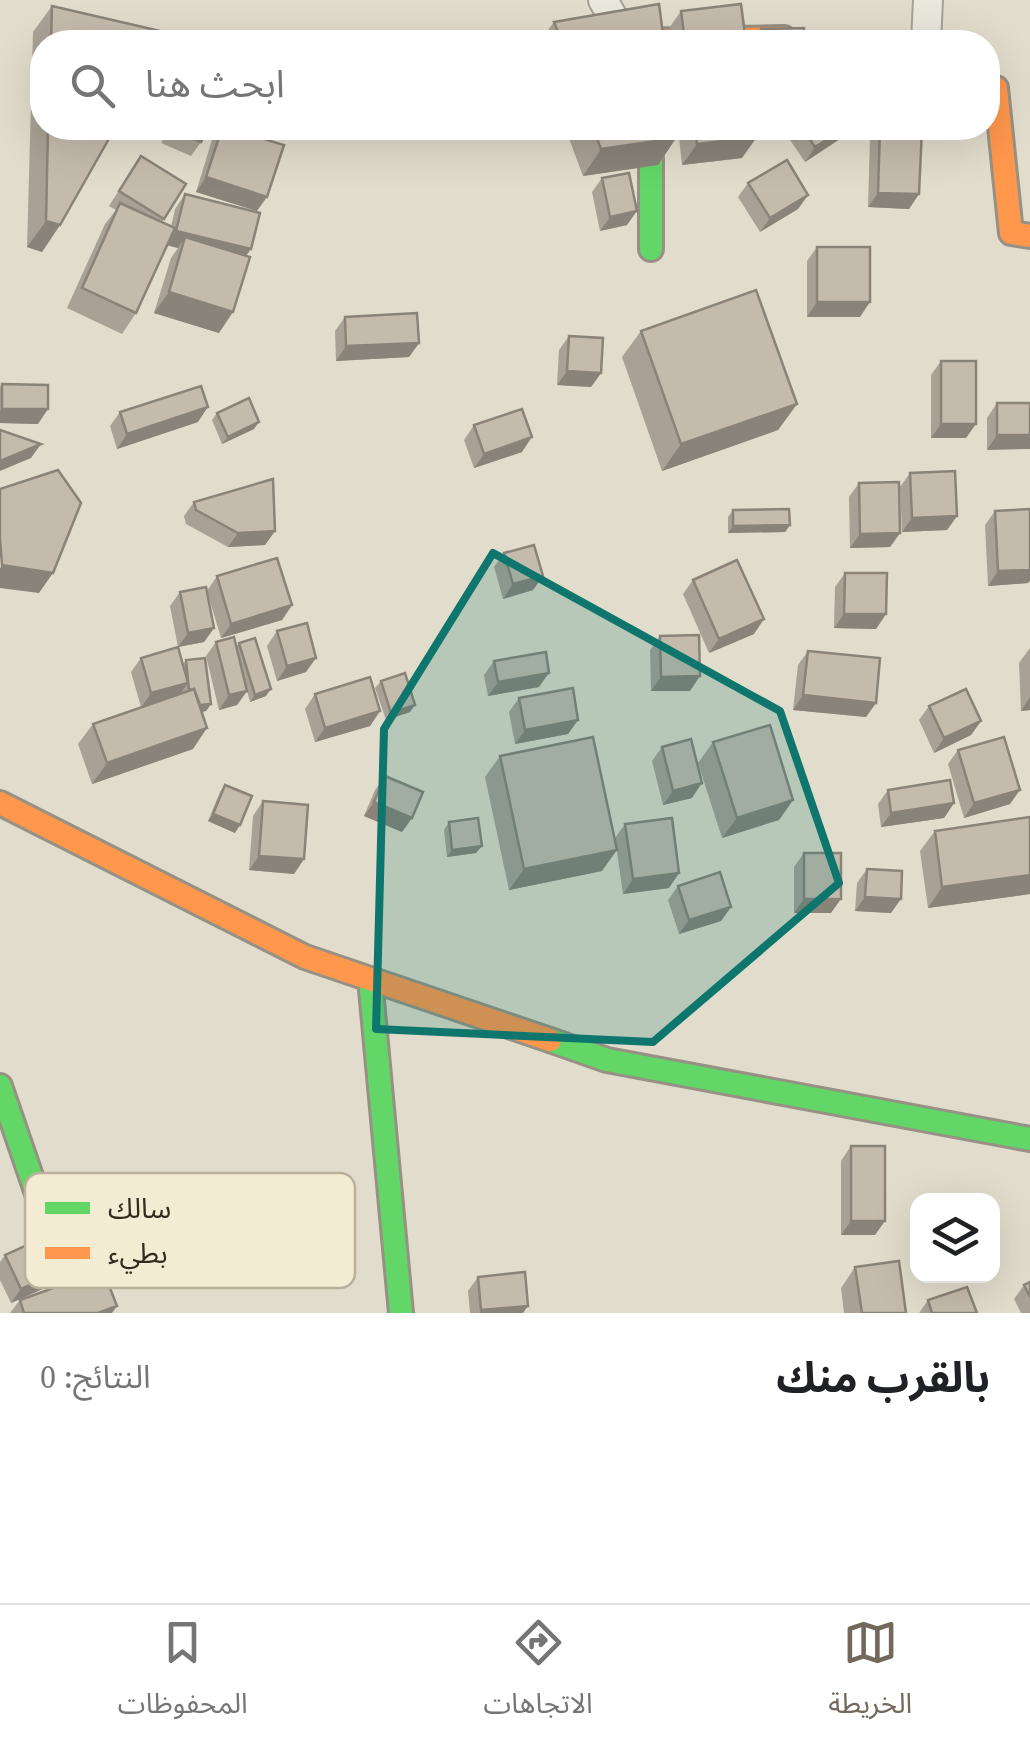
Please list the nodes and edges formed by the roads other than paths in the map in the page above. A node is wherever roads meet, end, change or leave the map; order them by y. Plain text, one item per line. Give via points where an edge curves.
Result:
1 (603, 0) edge
2 (928, 0) edge
3 (620, 30) edge
4 (927, 30) edge
5 (1000, 127) edge
6 (647, 140) edge
7 (1030, 236) edge
8 (651, 249) dead end
9 (0, 803) edge
10 (370, 979) junction
11 (0, 1086) edge
12 (7, 1120) edge
13 (1030, 1139) edge
14 (26, 1173) edge
15 (69, 1288) edge
16 (78, 1313) edge
17 (401, 1313) edge

1 - 3 street
2 - 4 street
5 - 7 street via 1011,233
6 - 8 street
9 - 10 street via 304,957
10 - 13 street via 606,1060
10 - 17 street
11 - 12 street
12 - 14 street
15 - 16 street

